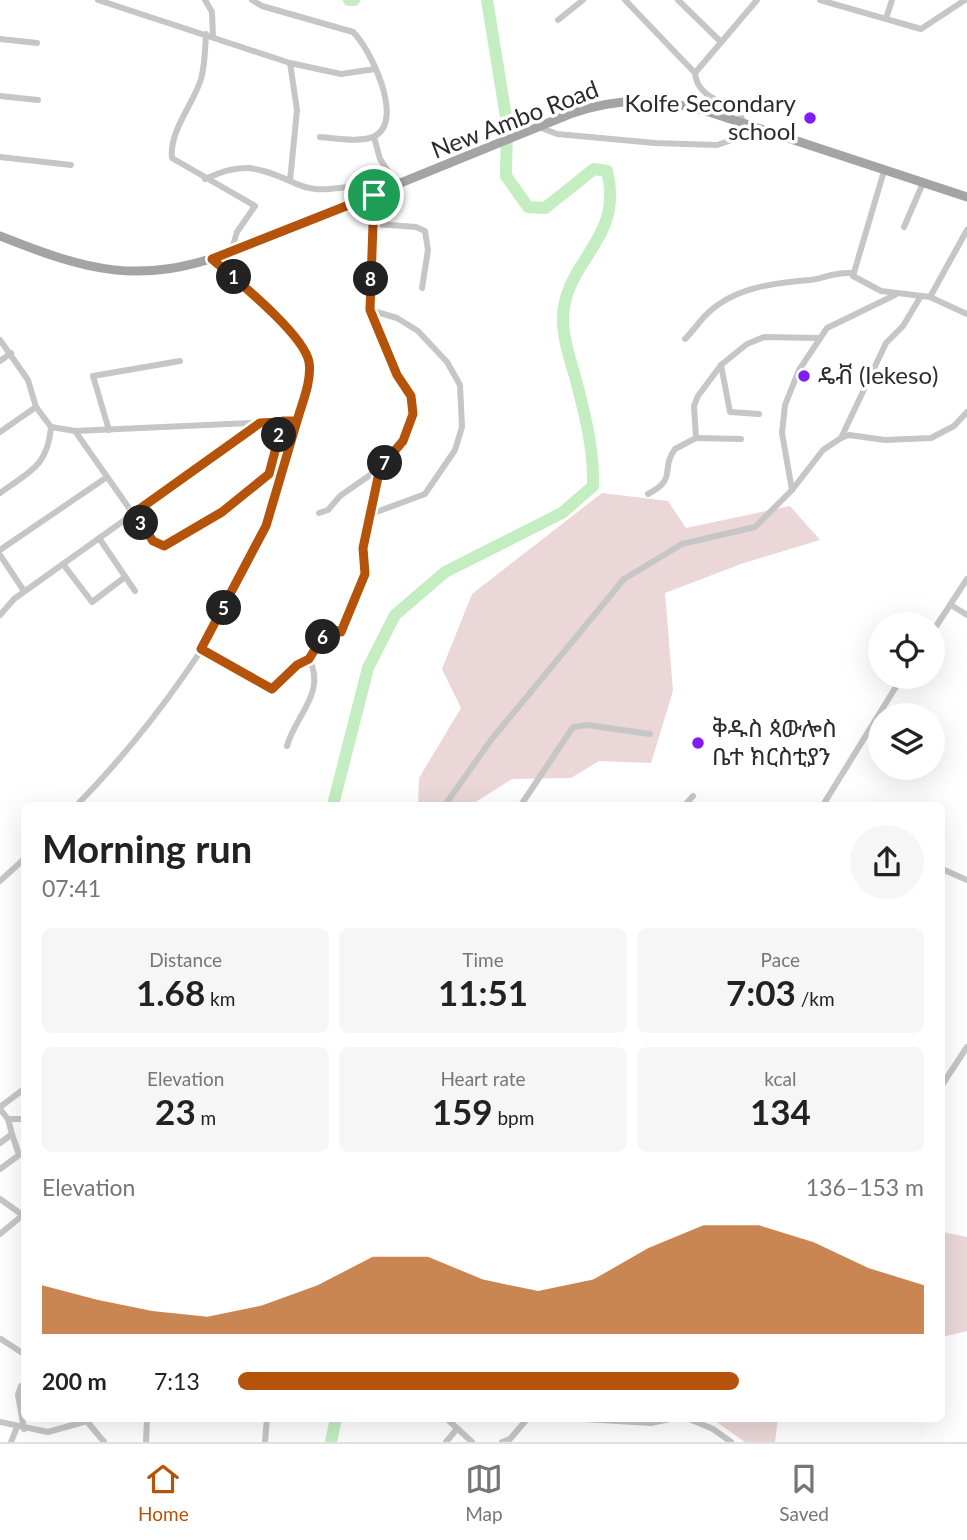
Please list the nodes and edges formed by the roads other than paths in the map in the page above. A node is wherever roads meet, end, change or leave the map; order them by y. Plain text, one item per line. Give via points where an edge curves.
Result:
1 (99, 0) edge
2 (205, 0) edge
3 (252, 0) edge
4 (583, 0) edge
5 (625, 0) edge
6 (678, 0) edge
7 (744, 0) edge
8 (757, 0) edge
9 (820, 0) edge
10 (860, 0) edge
11 (892, 0) edge
12 (965, 0) edge
13 (750, 8) junction
14 (858, 10) junction
15 (887, 18) junction
16 (558, 19) dead end
17 (210, 35) junction
18 (0, 39) edge
19 (721, 42) junction
20 (37, 43) dead end
21 (290, 63) junction
22 (375, 69) junction
23 (695, 73) junction
24 (0, 96) edge
25 (38, 100) dead end
26 (744, 124) junction
27 (538, 127) junction
28 (320, 137) dead end
29 (374, 137) junction
30 (0, 157) edge
31 (71, 165) dead end
32 (884, 171) junction
33 (205, 179) junction
34 (290, 181) junction
35 (923, 183) junction
36 (397, 186) junction
37 (378, 194) junction
38 (967, 197) edge
39 (376, 224) junction
40 (904, 227) dead end
41 (967, 230) edge
42 (0, 236) edge
43 (231, 252) junction
44 (212, 259) junction
45 (852, 273) junction
46 (422, 288) dead end
47 (895, 295) junction
48 (921, 296) junction
49 (930, 297) junction
50 (370, 310) junction
51 (967, 314) edge
52 (818, 338) junction
53 (685, 339) dead end
54 (0, 340) edge
55 (11, 353) junction
56 (0, 361) edge
57 (180, 361) dead end
58 (721, 365) junction
59 (36, 407) junction
60 (967, 412) edge
61 (759, 414) dead end
62 (283, 421) junction
63 (297, 421) junction
64 (260, 423) junction
65 (51, 427) junction
66 (109, 430) junction
67 (75, 431) junction
68 (0, 432) edge
69 (696, 438) junction
70 (841, 438) junction
71 (741, 439) dead end
72 (380, 468) junction
73 (107, 477) junction
74 (792, 490) junction
75 (0, 493) edge
76 (648, 494) dead end
77 (134, 513) junction
78 (318, 513) dead end
79 (371, 514) junction
80 (99, 538) junction
81 (0, 553) edge
82 (63, 564) junction
83 (125, 577) junction
84 (967, 579) edge
85 (24, 591) junction
86 (135, 592) dead end
87 (951, 605) junction
88 (945, 614) edge
89 (0, 615) edge
90 (967, 615) edge
91 (201, 649) junction
92 (309, 659) junction
93 (895, 689) edge
94 (650, 734) dead end
95 (287, 746) dead end
96 (693, 796) dead end
97 (80, 802) edge
98 (447, 802) edge
99 (523, 802) edge
100 (688, 802) edge
101 (825, 802) edge
102 (21, 862) edge
103 (945, 870) edge
104 (967, 880) edge
105 (0, 881) edge
106 (967, 1046) edge
107 (945, 1080) edge
108 (21, 1091) edge
109 (0, 1108) edge
110 (8, 1119) junction
111 (21, 1119) edge
112 (12, 1134) junction
113 (0, 1143) edge
114 (0, 1170) edge
115 (0, 1199) edge
116 (21, 1213) edge
117 (21, 1217) edge
118 (0, 1234) edge
119 (1, 1339) edge
120 (21, 1352) edge
121 (21, 1386) dead end
122 (0, 1422) edge
123 (77, 1422) edge
124 (88, 1422) edge
125 (147, 1422) edge
126 (267, 1422) edge
127 (449, 1422) edge
128 (525, 1422) edge
129 (634, 1422) edge
130 (656, 1422) edge
131 (696, 1422) edge
132 (21, 1428) junction
133 (456, 1430) junction
134 (11, 1442) edge
135 (104, 1442) edge
136 (146, 1442) edge
137 (265, 1442) edge
138 (446, 1442) edge
139 (472, 1442) edge
140 (502, 1442) edge
141 (732, 1442) edge

1 - 17 street
2 - 17 street via 212,12
3 - 22 street via 353,32
4 - 16 street
5 - 23 street
6 - 19 street
7 - 13 street
8 - 13 street
9 - 14 street
10 - 14 street
11 - 15 street
12 - 15 street via 921,29
13 - 19 street
14 - 15 street
17 - 21 street
17 - 33 street via 202,77 171,150 174,161
18 - 20 street
19 - 23 street
21 - 22 street via 341,74
21 - 34 street via 297,110
22 - 29 street via 386,90 386,101 384,125
23 - 26 street via 699,87 738,110
24 - 25 street
26 - 27 main road, New Ambo Road via 648,99 591,107
26 - 27 street via 735,139 717,145 558,134
26 - 32 main road, New Ambo Road
27 - 36 main road, New Ambo Road
28 - 29 street
29 - 36 street via 380,159
30 - 31 street
32 - 35 main road, New Ambo Road
32 - 45 street
33 - 34 street via 241,166 265,169
33 - 43 street via 255,206 237,232
34 - 37 street via 316,192 362,184
35 - 38 main road, New Ambo Road
35 - 40 street
36 - 37 main road, New Ambo Road
37 - 39 street
37 - 43 main road, New Ambo Road
39 - 46 street via 425,231 428,250
39 - 50 street
41 - 49 street
42 - 44 main road, New Ambo Road via 52,258 117,272 166,270
43 - 44 main road, New Ambo Road
44 - 63 street via 262,303 306,352 309,375
45 - 47 street via 862,283
45 - 53 street via 830,273 741,293 703,318
47 - 48 street
47 - 52 street via 842,318
48 - 49 street
48 - 70 street via 887,343
49 - 51 street
50 - 72 street via 413,403 410,426
50 - 79 street via 418,331 447,362 460,385 462,427 455,450 425,494
52 - 58 street via 764,337
52 - 74 street via 785,405 783,446
54 - 55 street
55 - 56 street
55 - 59 street via 28,380
57 - 66 street via 93,376
58 - 61 street via 730,412
58 - 69 street via 695,401
59 - 65 street
59 - 68 street
60 - 70 street via 954,426 931,438
62 - 63 street
62 - 64 street
62 - 77 street via 269,474 222,512 171,544 153,541
63 - 91 street via 266,526
64 - 66 street
64 - 77 street
65 - 67 street
65 - 75 street via 44,460
66 - 67 street
67 - 73 street
69 - 71 street
69 - 76 street via 675,449 668,479
70 - 74 street via 823,450
72 - 78 street
72 - 79 street
73 - 77 street
73 - 81 street
74 - 98 street via 755,527 682,544 624,579 491,740
77 - 80 street
79 - 92 street via 363,548 365,574 346,620 340,632 328,628
80 - 82 street
80 - 83 street
81 - 85 street
82 - 83 street via 92,602
82 - 85 street
83 - 86 street
84 - 87 street
85 - 89 street
87 - 88 street
87 - 90 street
91 - 92 street via 272,689
91 - 97 street via 145,728
92 - 95 street via 314,668 314,696 292,727
93 - 101 street
94 - 99 street via 573,727
96 - 100 street
102 - 105 street
103 - 104 street
106 - 107 street
108 - 109 street
109 - 110 street
110 - 111 street
110 - 112 street
112 - 113 street
112 - 114 street via 19,1155
115 - 116 street
117 - 118 street
119 - 120 street
121 - 132 street via 17,1392
122 - 132 street
123 - 132 street via 48,1432
124 - 135 street
125 - 136 street
126 - 137 street
127 - 133 street
128 - 140 street
129 - 130 street
131 - 141 street
132 - 134 street
133 - 138 street
133 - 139 street

